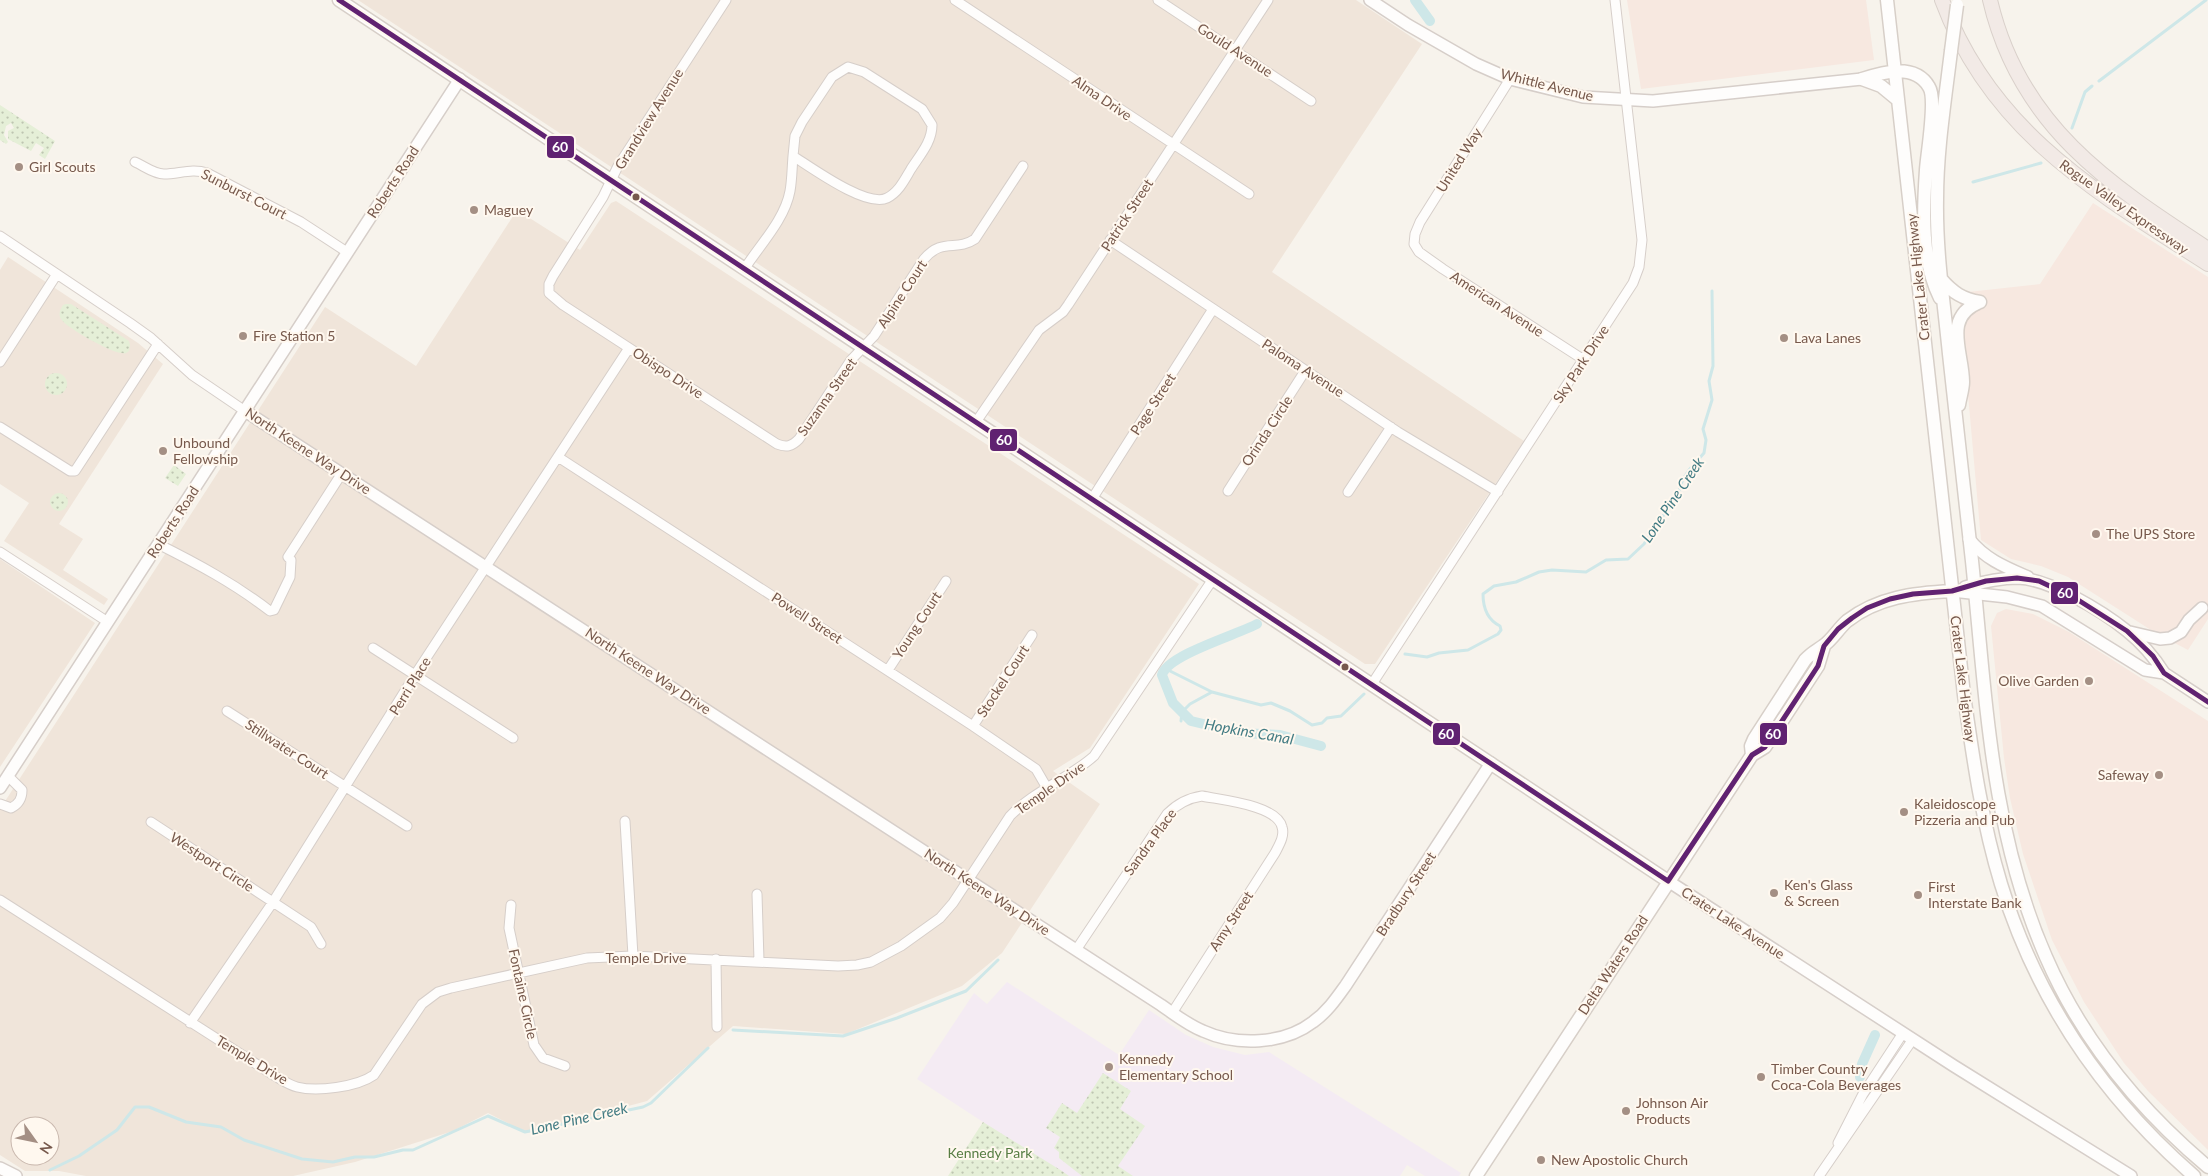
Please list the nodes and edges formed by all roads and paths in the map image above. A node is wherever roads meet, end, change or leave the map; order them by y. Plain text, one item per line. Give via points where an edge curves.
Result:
1 (339, 0) edge
2 (726, 0) edge
3 (955, 0) edge
4 (1158, 0) edge
5 (1268, 0) edge
6 (1370, 0) edge
7 (1615, 0) edge
8 (1887, 0) edge
9 (1942, 0) edge
10 (1990, 1) edge
11 (1957, 3) edge
12 (1235, 51) junction
13 (1895, 72) junction
14 (1862, 78) junction
15 (460, 79) junction
16 (1510, 79) junction
17 (1898, 100) junction
18 (1312, 101) dead end
19 (1626, 101) junction
20 (1173, 145) junction
21 (792, 156) junction
22 (135, 162) dead end
23 (1023, 166) dead end
24 (611, 180) junction
25 (1250, 194) dead end
26 (0, 236) edge
27 (1110, 240) junction
28 (1414, 244) joint
29 (2208, 249) edge
30 (347, 252) junction
31 (2208, 264) edge
32 (745, 268) junction
33 (57, 274) junction
34 (1941, 278) junction
35 (549, 293) joint
36 (1944, 308) junction
37 (1213, 309) junction
38 (158, 344) junction
39 (864, 347) junction
40 (629, 348) junction
41 (1584, 360) junction
42 (0, 362) edge
43 (1305, 371) junction
44 (245, 410) junction
45 (1956, 420) junction
46 (976, 422) junction
47 (0, 427) edge
48 (1391, 427) junction
49 (791, 446) joint
50 (558, 457) junction
51 (342, 473) junction
52 (1228, 491) dead end
53 (1348, 492) dead end
54 (1498, 492) junction
55 (1092, 499) junction
56 (1969, 539) junction
57 (158, 544) junction
58 (0, 552) edge
59 (486, 567) junction
60 (1213, 579) junction
61 (946, 581) dead end
62 (2039, 582) junction
63 (1974, 589) junction
64 (1952, 591) junction
65 (2202, 608) dead end
66 (108, 622) junction
67 (2127, 631) junction
68 (1032, 635) dead end
69 (373, 648) dead end
70 (888, 670) junction
71 (2164, 674) junction
72 (415, 676) junction
73 (1372, 684) junction
74 (2208, 702) edge
75 (227, 711) dead end
76 (973, 726) junction
77 (513, 738) dead end
78 (1491, 763) junction
79 (8, 776) junction
80 (0, 788) edge
81 (347, 788) junction
82 (1047, 788) junction
83 (0, 804) edge
84 (624, 821) dead end
85 (151, 822) dead end
86 (407, 826) dead end
87 (1282, 826) joint
88 (968, 879) junction
89 (1668, 881) junction
90 (757, 894) dead end
91 (0, 900) edge
92 (274, 902) junction
93 (511, 905) dead end
94 (321, 944) dead end
95 (1076, 950) junction
96 (633, 956) junction
97 (716, 959) junction
98 (759, 961) junction
99 (518, 973) junction
100 (1172, 1013) junction
101 (1316, 1020) joint
102 (190, 1023) junction
103 (717, 1027) dead end
104 (1908, 1036) junction
105 (565, 1066) dead end
106 (2208, 1167) edge
107 (0, 1168) edge
108 (16, 1176) edge
109 (1476, 1176) edge
110 (1819, 1176) edge
111 (2130, 1176) edge
112 (2194, 1176) edge

1 - 15 main road, Crater Lake Avenue
2 - 24 street, Grandview Avenue
3 - 20 street, Alma Drive
4 - 12 street, Gould Avenue
5 - 12 street, Patrick Street
6 - 16 street, Whittle Avenue via 1444,47
7 - 19 street, Sky Park Drive
8 - 13 main road, Crater Lake Highway
9 - 31 highway, Rogue Valley Expressway via 1975,67 2033,140 2091,187
10 - 29 highway, Rogue Valley Expressway via 2012,61 2029,92 2058,132 2118,188
11 - 34 main road, Crater Lake Highway, bridge via 1940,137
12 - 18 street, Gould Avenue
12 - 20 street, Patrick Street
13 - 14 main road via 1881,72
13 - 17 main road, Crater Lake Highway
13 - 36 main road via 1904,71 1920,78 1929,87 1932,100 1926,170 1927,250 1930,279
14 - 17 main road via 1881,86
14 - 19 street, Whittle Avenue via 1653,101
15 - 24 main road, Crater Lake Avenue
15 - 30 street, Roberts Road
16 - 19 street, Whittle Avenue via 1583,97
16 - 28 street, United Way via 1420,222
17 - 64 main road, Crater Lake Highway
19 - 41 street, Sky Park Drive via 1641,252 1633,283
20 - 25 street, Alma Drive
20 - 27 street, Patrick Street
21 - 21 street via 795,136 802,122 832,77 848,67 864,72 922,109 932,125 929,142 899,189 881,201 859,196
21 - 32 street via 790,192 786,202
22 - 30 street, Sunburst Court via 164,174 198,170 207,173 301,222
23 - 39 street, Alpine Court via 974,239 969,243 931,250
24 - 32 main road, Crater Lake Avenue
24 - 35 street, Grandview Avenue via 553,276
26 - 33 street, North Keene Way Drive
27 - 37 street, Paloma Avenue
27 - 46 street, Patrick Street via 1063,312 1039,330
28 - 41 street, American Avenue via 1419,252 1443,269
30 - 44 street, Roberts Road
32 - 39 main road, Crater Lake Avenue
33 - 38 street, North Keene Way Drive
33 - 42 street
34 - 36 main road, Crater Lake Highway
34 - 45 main road via 1961,298 1980,302 1958,320 1963,382
35 - 40 street, Obispo Drive via 563,306
36 - 45 main road, Crater Lake Highway
37 - 43 street, Paloma Avenue
37 - 55 street, Page Street
38 - 44 street, North Keene Way Drive via 192,375
38 - 47 street via 75,471 70,471
39 - 46 main road, Crater Lake Avenue
39 - 49 street, Suzanna Street via 851,360 799,439
40 - 49 street, Obispo Drive via 778,444
40 - 50 street, Perri Place
41 - 54 street, Sky Park Drive
43 - 48 street, Paloma Avenue
43 - 52 street, Orinda Circle
44 - 51 street, North Keene Way Drive
44 - 57 street, Roberts Road
45 - 56 main road, Crater Lake Highway
46 - 55 main road, Crater Lake Avenue
48 - 53 street
48 - 54 street, Paloma Avenue
50 - 59 street, Perri Place
50 - 70 street, Powell Street
51 - 57 street via 288,557 291,560 290,577 274,610 270,611 206,567
51 - 59 street, North Keene Way Drive
54 - 73 street, Sky Park Drive
55 - 60 main road, Crater Lake Avenue
56 - 62 street via 1992,560
56 - 63 main road, Crater Lake Highway
57 - 66 street, Roberts Road
58 - 66 street
59 - 72 street, Perri Place
59 - 88 street, North Keene Way Drive
60 - 73 main road, Crater Lake Avenue
60 - 82 street, Temple Drive via 1101,748 1077,770
61 - 70 street, Young Court
62 - 63 street, Delta Waters Road via 2017,578 1986,581
62 - 67 street, Delta Waters Road via 2075,598
63 - 64 street, Delta Waters Road
63 - 71 street, Delta Waters Road via 2042,606 2145,670
63 - 106 main road, Crater Lake Highway via 1997,794 2016,879 2031,922 2064,995 2108,1064 2134,1097
64 - 89 main road, Delta Waters Road via 1913,594 1868,608 1838,629 1824,646 1813,651 1758,732 1751,746 1752,755
64 - 112 main road, Crater Lake Highway via 1980,797 2001,884 2022,941 2049,1001 2096,1074 2124,1109
65 - 67 street via 2181,632 2170,638 2160,639
66 - 79 street, Roberts Road
67 - 71 street, Delta Waters Road via 2153,656
68 - 76 street, Stockel Court
69 - 72 street
70 - 76 street, Powell Street
71 - 74 street, Delta Waters Road
72 - 77 street
72 - 81 street, Perri Place
73 - 78 main road, Crater Lake Avenue
75 - 81 street, Stillwater Court
76 - 82 street, Powell Street via 1036,769
78 - 89 main road, Crater Lake Avenue
78 - 101 street, Bradbury Street via 1346,985
79 - 80 street, Roberts Road
79 - 83 street via 22,790 22,797 11,808
81 - 86 street, Stillwater Court
81 - 92 street, Perri Place
82 - 88 street, Temple Drive via 1019,806 1010,816
84 - 96 street
85 - 92 street, Westport Circle
87 - 95 street, Sandra Place via 1272,814 1262,809 1202,796 1175,806
87 - 100 street, Amy Street via 1283,834 1275,852
88 - 95 street, North Keene Way Drive
88 - 98 street, Temple Drive via 940,918 901,946 871,962 838,966
89 - 104 street, Crater Lake Avenue
89 - 109 main road, Delta Waters Road
90 - 98 street
91 - 102 street, Temple Drive
92 - 94 street, Westport Circle via 311,927
92 - 102 street, Perri Place
93 - 99 street, Fontaine Circle via 509,928
95 - 100 street, North Keene Way Drive
96 - 97 street, Temple Drive
96 - 99 street, Temple Drive via 587,958
97 - 98 street, Temple Drive
97 - 103 street
99 - 102 street, Temple Drive via 452,988 429,997 374,1075 352,1086 297,1087
99 - 105 street, Fontaine Circle via 534,1045 543,1058
100 - 101 street, North Keene Way Drive via 1206,1033 1240,1041 1276,1038 1300,1030
104 - 110 street via 1850,1133
104 - 111 street, Crater Lake Avenue
107 - 108 street

